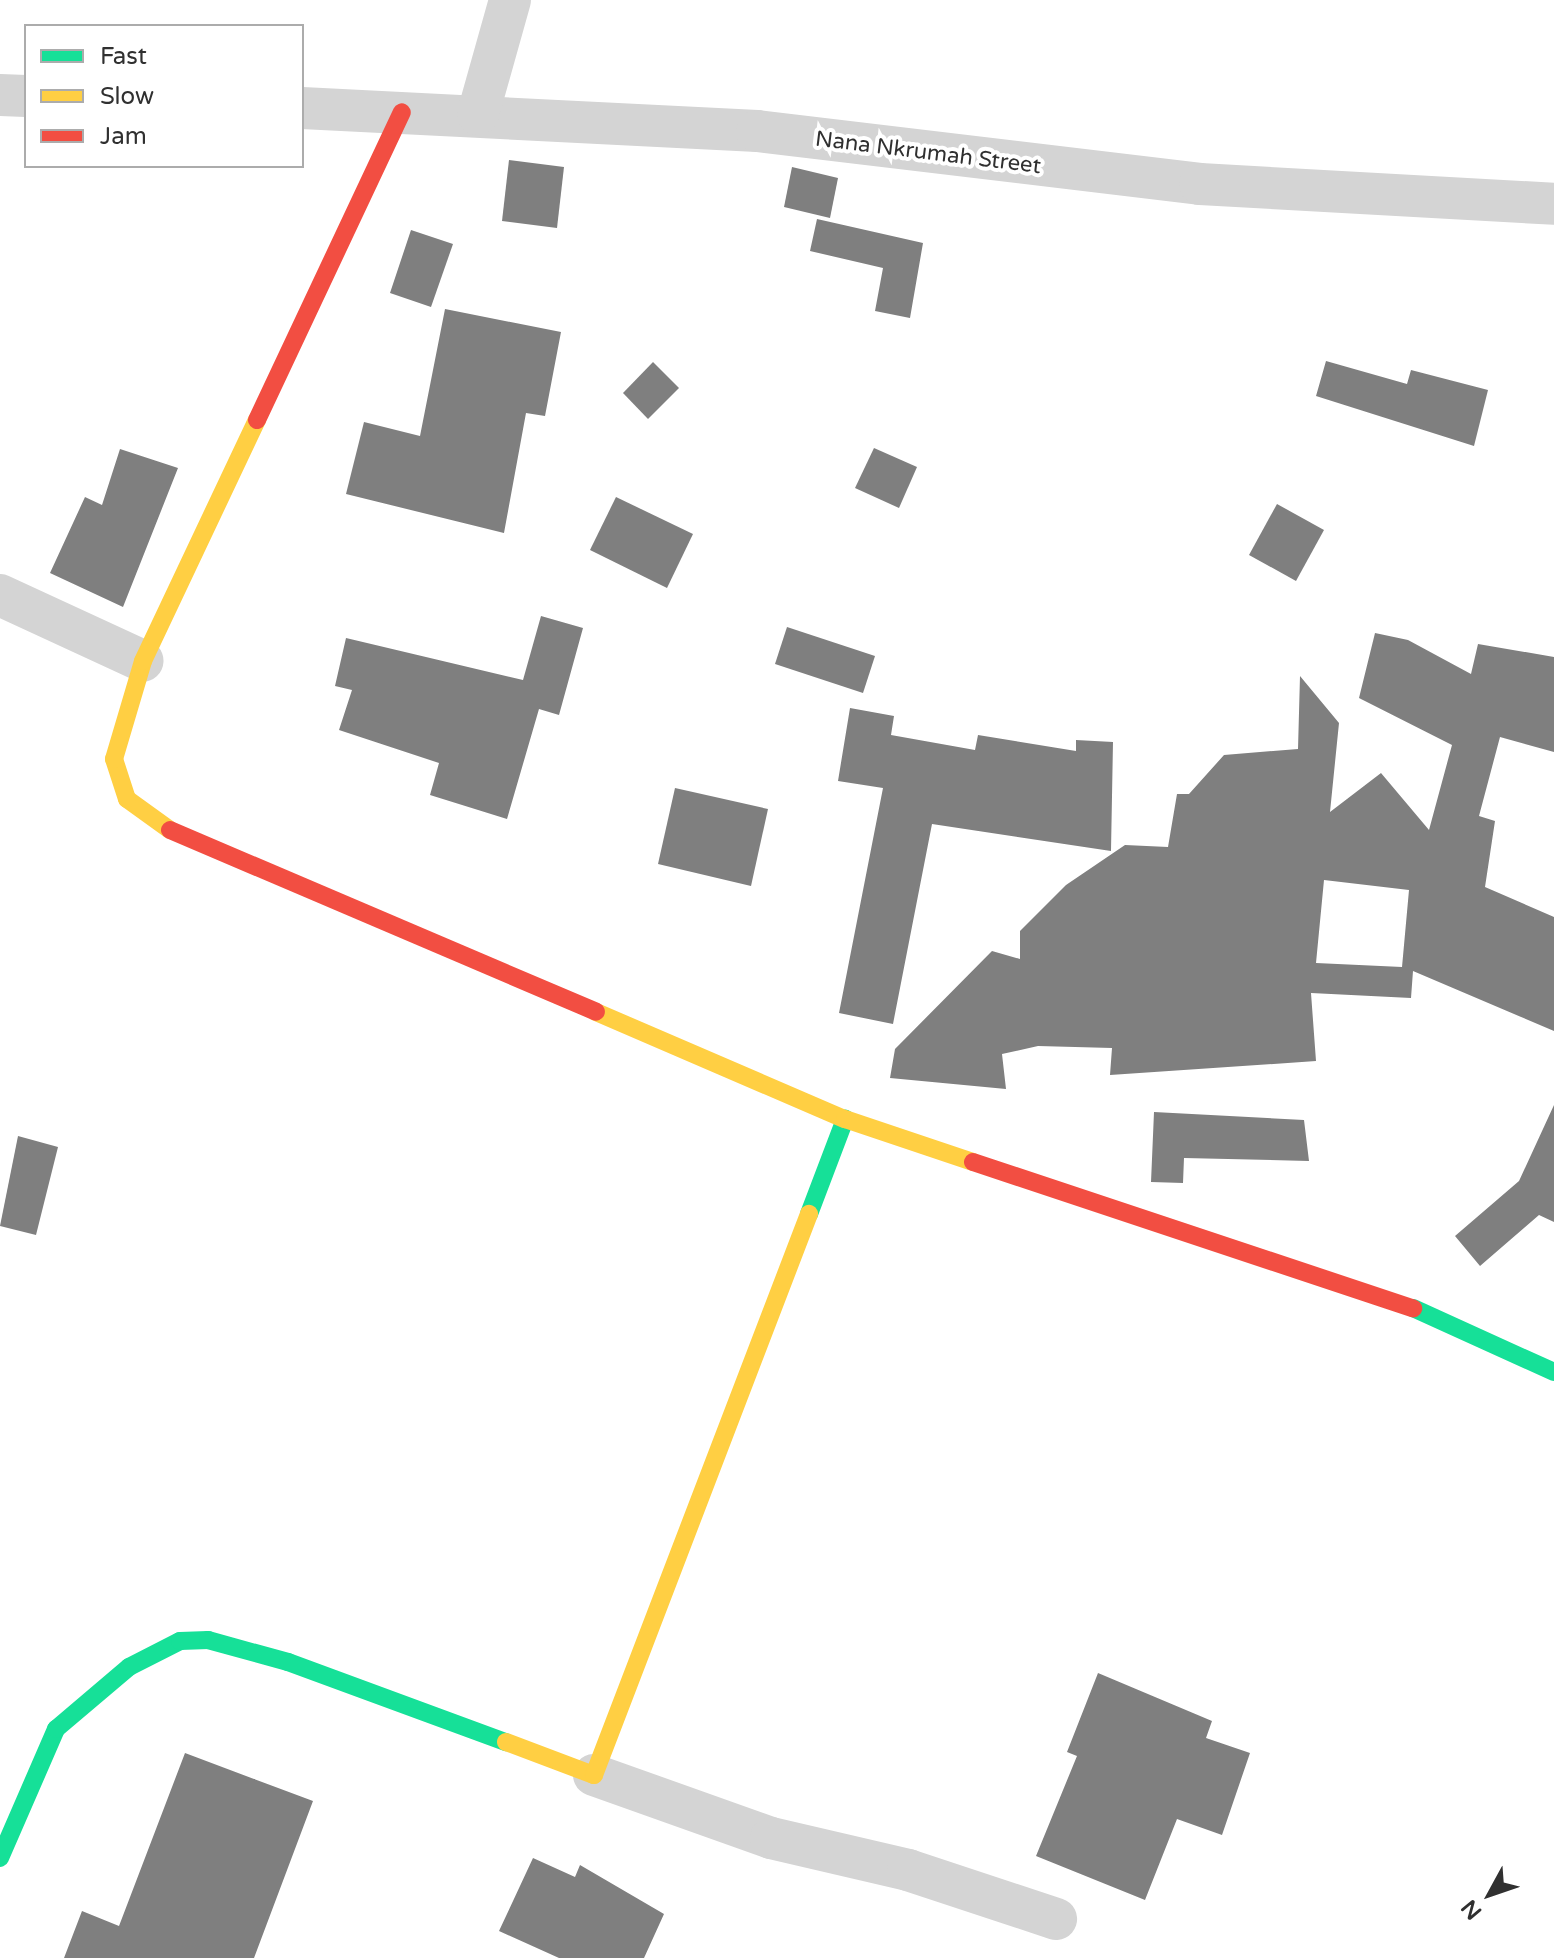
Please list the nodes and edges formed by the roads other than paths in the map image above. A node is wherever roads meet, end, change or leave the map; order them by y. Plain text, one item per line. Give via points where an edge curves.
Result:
1 (510, 0) edge
2 (0, 95) edge
3 (24, 96) edge
4 (304, 108) edge
5 (402, 112) junction
6 (478, 114) junction
7 (1554, 204) edge
8 (0, 595) edge
9 (143, 661) junction
10 (845, 1119) junction
11 (1554, 1372) edge
12 (594, 1775) junction
13 (0, 1858) edge
14 (1056, 1919) dead end

1 - 6 street
2 - 3 street
4 - 5 street, Nana Nkrumah Street
5 - 6 street, Nana Nkrumah Street
5 - 9 street
6 - 7 street, Nana Nkrumah Street via 757,131 1200,184
8 - 9 street
9 - 10 street via 114,759 127,799 157,825
10 - 11 street via 1428,1313
10 - 12 street
12 - 13 street via 288,1662 208,1640 180,1641 129,1667 56,1729
12 - 14 street via 771,1838 908,1870

